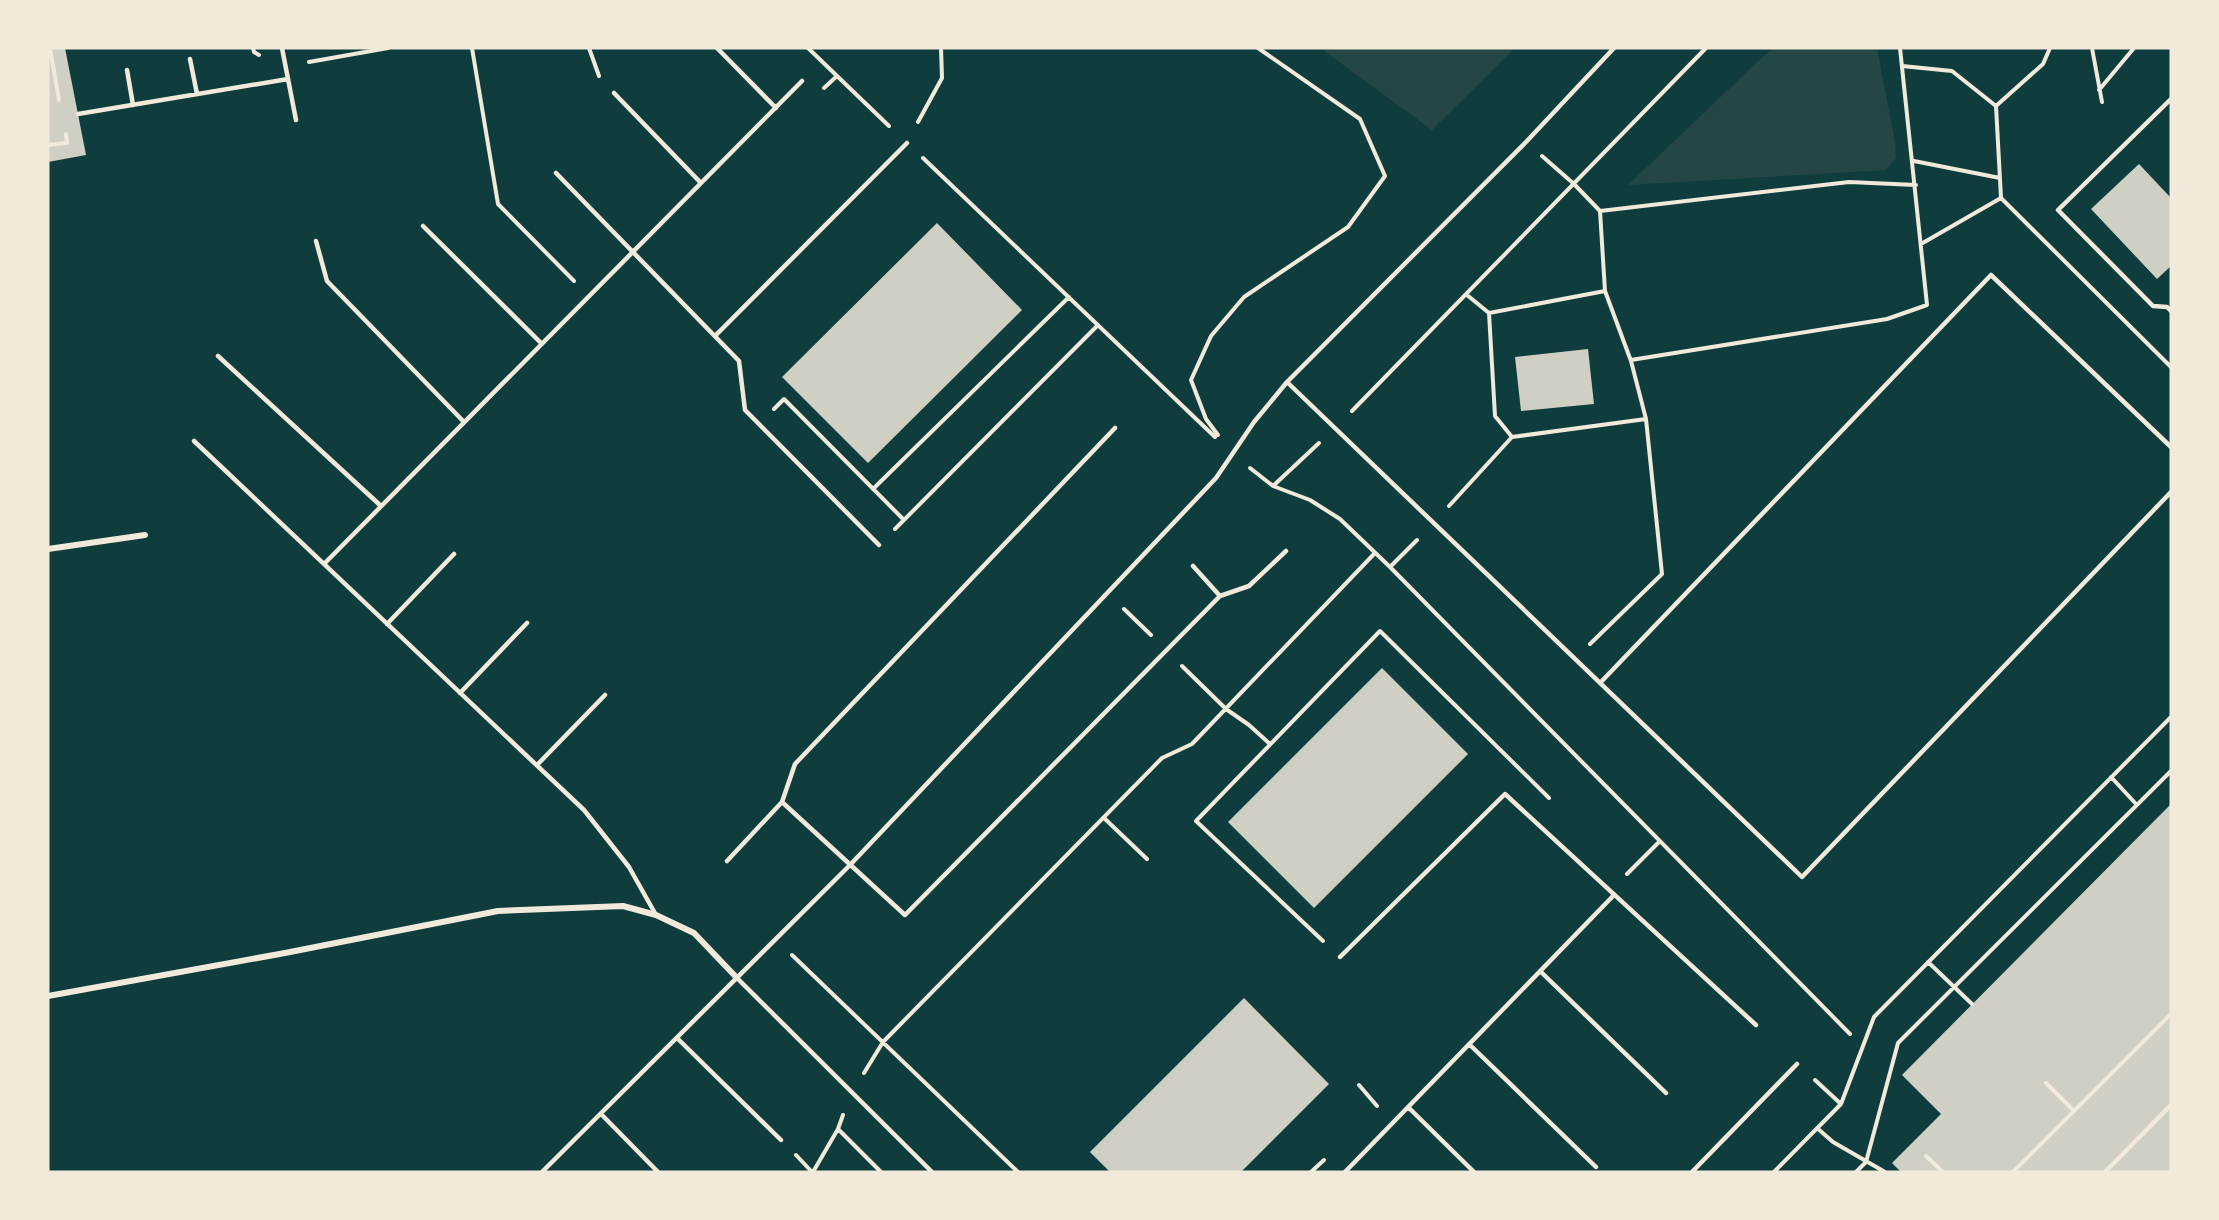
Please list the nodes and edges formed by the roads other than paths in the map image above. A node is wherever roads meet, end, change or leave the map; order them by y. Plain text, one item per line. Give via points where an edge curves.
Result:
1 (282, 48) edge
2 (717, 48) edge
3 (1614, 48) edge
4 (190, 59) dead end
5 (127, 70) dead end
6 (288, 79) junction
7 (802, 81) dead end
8 (614, 93) road end
9 (197, 94) junction
10 (2171, 99) edge
11 (133, 105) junction
12 (776, 108) junction
13 (78, 114) dead end
14 (296, 120) dead end
15 (907, 143) road end
16 (556, 173) dead end
17 (701, 183) junction
18 (423, 226) dead end
19 (316, 241) dead end
20 (632, 253) junction
21 (2171, 311) edge
22 (715, 336) junction
23 (542, 344) junction
24 (218, 357) dead end
25 (1287, 382) junction
26 (464, 422) junction
27 (1115, 428) dead end
28 (194, 441) dead end
29 (2171, 447) edge
30 (2171, 492) edge
31 (381, 506) junction
32 (145, 535) dead end
33 (879, 545) road end
34 (48, 549) edge
35 (1286, 551) dead end
36 (454, 554) dead end
37 (324, 564) junction
38 (1193, 566) dead end
39 (1220, 596) junction
40 (527, 623) dead end
41 (387, 624) junction
42 (1600, 683) junction
43 (460, 693) junction
44 (605, 695) dead end
45 (537, 765) junction
46 (782, 802) junction
47 (727, 861) dead end
48 (850, 865) junction
49 (1614, 895) junction
50 (656, 915) junction
51 (1340, 957) road end
52 (1540, 971) junction
53 (737, 978) junction
54 (48, 996) edge
55 (1756, 1025) dead end
56 (677, 1038) junction
57 (1469, 1044) junction
58 (1797, 1064) dead end
59 (1666, 1092) dead end
60 (2171, 1105) edge
61 (1408, 1107) junction
62 (601, 1114) junction
63 (781, 1140) dead end
64 (1596, 1167) dead end
65 (542, 1172) edge
66 (658, 1172) edge
67 (932, 1172) edge
68 (1345, 1172) edge
69 (1474, 1172) edge
70 (1692, 1172) edge
71 (2105, 1172) edge

1 - 6 lane
2 - 12 lane
3 - 25 lane
4 - 9 lane
5 - 11 lane
6 - 9 lane
6 - 14 lane
7 - 12 lane
8 - 17 lane
9 - 11 lane
10 - 21 lane via 2058,210 2153,306
11 - 13 lane
12 - 17 lane
15 - 22 lane
16 - 20 lane
17 - 20 lane
18 - 23 lane
19 - 26 lane via 327,281
20 - 22 lane
20 - 23 lane
22 - 33 lane via 739,361 745,410
23 - 26 lane
24 - 31 lane
25 - 42 lane
25 - 48 lane via 1216,478
26 - 31 lane
27 - 46 lane via 795,764
28 - 37 lane
29 - 42 lane via 1990,274
30 - 42 lane via 1802,877
31 - 37 lane
32 - 34 street
35 - 39 lane via 1249,586
36 - 41 lane
37 - 41 lane
38 - 39 lane
39 - 48 lane via 905,915
40 - 43 lane
41 - 43 lane
43 - 45 lane
44 - 45 lane
45 - 50 lane via 584,810 629,867
46 - 47 lane
46 - 48 lane
48 - 53 lane
49 - 51 lane via 1505,794
49 - 52 lane
49 - 55 lane
50 - 53 street via 694,933
50 - 54 street via 622,906 498,910
52 - 57 lane
52 - 59 lane
53 - 56 lane
53 - 67 lane
56 - 62 lane
56 - 63 lane
57 - 61 lane
57 - 64 lane
58 - 70 lane
60 - 71 lane
61 - 68 lane
61 - 69 lane
62 - 65 lane
62 - 66 lane

